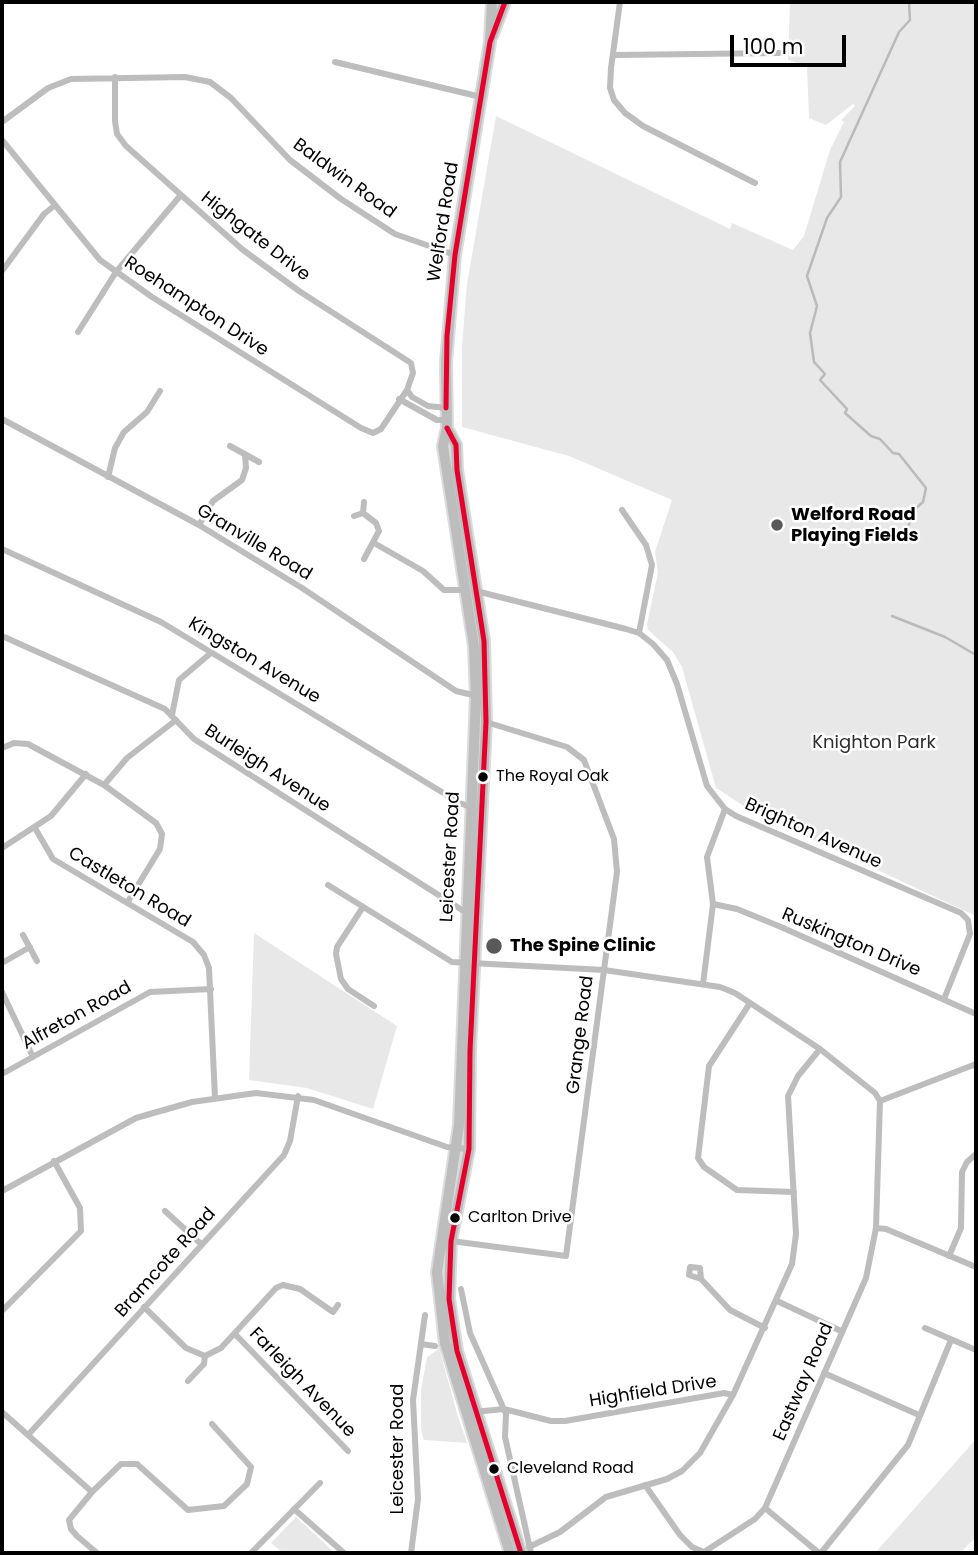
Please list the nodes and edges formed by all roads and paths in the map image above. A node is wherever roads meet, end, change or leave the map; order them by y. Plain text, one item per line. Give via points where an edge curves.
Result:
1 (492, 2) edge
2 (505, 2) edge
3 (620, 2) edge
4 (490, 41) junction
5 (779, 53) dead end
6 (615, 55) junction
7 (335, 62) dead end
8 (115, 77) junction
9 (481, 97) junction
10 (2, 122) edge
11 (2, 140) edge
12 (755, 183) dead end
13 (180, 196) junction
14 (54, 206) junction
15 (455, 255) junction
16 (2, 271) edge
17 (116, 272) junction
18 (78, 332) dead end
19 (160, 391) dead end
20 (403, 395) junction
21 (446, 408) junction
22 (2, 419) edge
23 (447, 424) junction
24 (230, 446) dead end
25 (245, 454) junction
26 (259, 462) dead end
27 (108, 477) junction
28 (364, 502) dead end
29 (622, 510) dead end
30 (363, 513) junction
31 (354, 516) dead end
32 (199, 525) junction
33 (374, 543) junction
34 (2, 549) edge
35 (364, 559) dead end
36 (471, 590) junction
37 (639, 633) junction
38 (2, 636) edge
39 (212, 652) junction
40 (481, 696) junction
41 (174, 717) junction
42 (486, 722) junction
43 (2, 748) edge
44 (86, 774) junction
45 (104, 785) junction
46 (471, 809) junction
47 (725, 809) junction
48 (484, 810) junction
49 (35, 828) junction
50 (2, 848) edge
51 (328, 885) dead end
52 (127, 903) junction
53 (713, 904) junction
54 (363, 906) junction
55 (472, 911) junction
56 (23, 934) dead end
57 (30, 947) junction
58 (37, 961) dead end
59 (469, 962) junction
60 (2, 963) edge
61 (604, 970) junction
62 (703, 984) junction
63 (211, 989) junction
64 (2, 992) edge
65 (944, 999) junction
66 (750, 1003) junction
67 (374, 1006) dead end
68 (976, 1014) edge
69 (820, 1049) junction
70 (33, 1057) junction
71 (976, 1064) edge
72 (2, 1074) edge
73 (298, 1096) junction
74 (215, 1098) junction
75 (880, 1101) junction
76 (456, 1148) junction
77 (469, 1149) junction
78 (976, 1154) edge
79 (54, 1161) junction
80 (2, 1191) edge
81 (794, 1192) junction
82 (165, 1211) dead end
83 (876, 1228) junction
84 (451, 1241) junction
85 (201, 1244) junction
86 (950, 1255) junction
87 (976, 1267) edge
88 (701, 1279) dead end
89 (461, 1289) dead end
90 (777, 1301) junction
91 (338, 1305) dead end
92 (144, 1307) junction
93 (2, 1311) edge
94 (425, 1315) dead end
95 (765, 1328) junction
96 (925, 1328) dead end
97 (841, 1331) junction
98 (235, 1334) junction
99 (951, 1340) junction
100 (421, 1344) junction
101 (435, 1346) dead end
102 (976, 1350) edge
103 (205, 1356) junction
104 (824, 1373) junction
105 (188, 1381) dead end
106 (733, 1395) junction
107 (504, 1409) junction
108 (2, 1412) edge
109 (471, 1413) junction
110 (919, 1415) junction
111 (212, 1424) dead end
112 (28, 1435) junction
113 (348, 1451) dead end
114 (320, 1483) dead end
115 (645, 1485) junction
116 (92, 1492) junction
117 (765, 1508) junction
118 (295, 1509) junction
119 (527, 1551) edge
120 (97, 1553) edge
121 (251, 1553) edge
122 (344, 1553) edge
123 (411, 1553) edge
124 (510, 1553) edge
125 (820, 1553) edge

1 - 4 main road, Welford Road
2 - 4 main road, Welford Road
3 - 6 street
4 - 9 main road, Welford Road
5 - 6 street
6 - 12 street via 610,88 625,113
7 - 9 street
8 - 10 street, Baldwin Road via 57,83
8 - 13 street, Highgate Drive via 117,134
8 - 15 street, Baldwin Road via 210,82 290,160 341,199 395,234
9 - 15 main road, Welford Road
11 - 14 street, Roehampton Drive
13 - 17 street
13 - 20 street, Highgate Drive via 299,291 407,359 413,373
14 - 16 street
14 - 17 street, Roehampton Drive via 92,253
15 - 21 main road, Welford Road
17 - 18 street
17 - 20 street, Roehampton Drive via 368,432 381,429
19 - 27 street via 124,432
20 - 21 street
20 - 23 street
21 - 23 main road, Leicester Road
22 - 27 street, Granville Road
23 - 36 main road, Leicester Road via 456,445
24 - 25 street
25 - 26 street
25 - 32 street via 242,480 213,501
27 - 32 street, Granville Road
28 - 30 street
29 - 37 street via 646,545 652,565
30 - 31 street
30 - 33 street via 379,527
32 - 40 street, Granville Road via 456,691
33 - 35 street
33 - 36 street, Brighton Avenue via 423,571 444,590
34 - 39 street, Kingston Avenue via 161,622
36 - 37 street, Brighton Avenue
36 - 40 main road, Leicester Road via 484,641
37 - 47 street, Brighton Avenue via 667,660 707,786
38 - 41 street, Burleigh Avenue
39 - 41 street via 179,680
39 - 46 street, Kingston Avenue
40 - 42 main road, Leicester Road
40 - 46 main road, Leicester Road
41 - 45 street
41 - 55 street, Burleigh Avenue via 194,739
42 - 48 main road, Leicester Road
42 - 61 street, Grange Road via 567,747 588,769 617,856
43 - 44 street via 28,744
44 - 45 street
44 - 49 street
45 - 52 street via 156,823 162,834 160,849
46 - 48 street, Kingston Avenue
46 - 55 main road, Leicester Road
47 - 53 street via 707,857
47 - 65 street, Brighton Avenue via 961,913 968,920 970,934
48 - 55 main road, Leicester Road
49 - 50 street
49 - 52 street, Castleton Road via 53,859
51 - 54 street
52 - 63 street, Castleton Road via 200,948 209,968
53 - 62 street
53 - 65 street, Ruskington Drive via 737,909
54 - 59 street via 452,962
54 - 67 street via 336,954 348,989
55 - 59 main road, Leicester Road
56 - 57 street
57 - 58 street
57 - 60 street
59 - 61 street
59 - 76 main road, Leicester Road
59 - 77 main road, Leicester Road
61 - 62 street
61 - 84 street, Grange Road via 566,1256
62 - 66 street via 720,987
63 - 70 street, Alfreton Road via 150,992
63 - 74 street, Castleton Road
64 - 70 street
65 - 68 street, Ruskington Drive
66 - 69 street
66 - 81 street via 709,1066 698,1158 737,1190
69 - 75 street
69 - 81 street, Highfield Drive via 788,1096
70 - 72 street, Alfreton Road
71 - 75 street
73 - 74 street via 256,1093
73 - 76 street
73 - 85 street, Bramcote Road via 284,1155
74 - 79 street via 136,1118
75 - 83 street, Eastway Road
76 - 77 street
76 - 109 main road, Leicester Road via 438,1288 445,1343
77 - 84 main road, Leicester Road
78 - 86 street via 962,1172 961,1228
79 - 80 street
79 - 93 street via 80,1208 81,1231
81 - 90 street, Highfield Drive via 792,1264
82 - 85 street
83 - 86 street
83 - 97 street, Eastway Road via 866,1278
84 - 109 main road, Leicester Road via 448,1279 453,1335
85 - 92 street, Bramcote Road
86 - 87 street
88 - 95 street via 730,1310
89 - 107 street via 470,1333
90 - 95 street, Highfield Drive
90 - 97 street
91 - 98 street via 331,1315 300,1289 283,1285 275,1288
92 - 103 street via 186,1348
92 - 112 street, Bramcote Road
94 - 100 street, Leicester Road
95 - 106 street, Highfield Drive
96 - 99 street
97 - 104 street, Eastway Road
98 - 103 street
98 - 113 street, Farleigh Avenue
99 - 102 street
99 - 110 street
100 - 101 street
100 - 123 street, Leicester Road via 413,1400 418,1499
103 - 105 street via 204,1364
104 - 110 street
104 - 117 street, Eastway Road
106 - 107 street, Highfield Drive via 551,1421
106 - 115 street via 700,1453 682,1471
107 - 109 street, Highfield Drive
107 - 119 street
108 - 112 street
109 - 119 main road
109 - 124 main road
110 - 125 street via 908,1445
111 - 116 street via 251,1467 247,1484 224,1506 188,1510 128,1461
112 - 116 street
114 - 118 street
115 - 117 street, Eastway Road via 680,1535 704,1552 755,1520
115 - 119 street via 606,1497
116 - 120 street via 69,1520 77,1536
117 - 125 street
118 - 121 street
118 - 122 street

